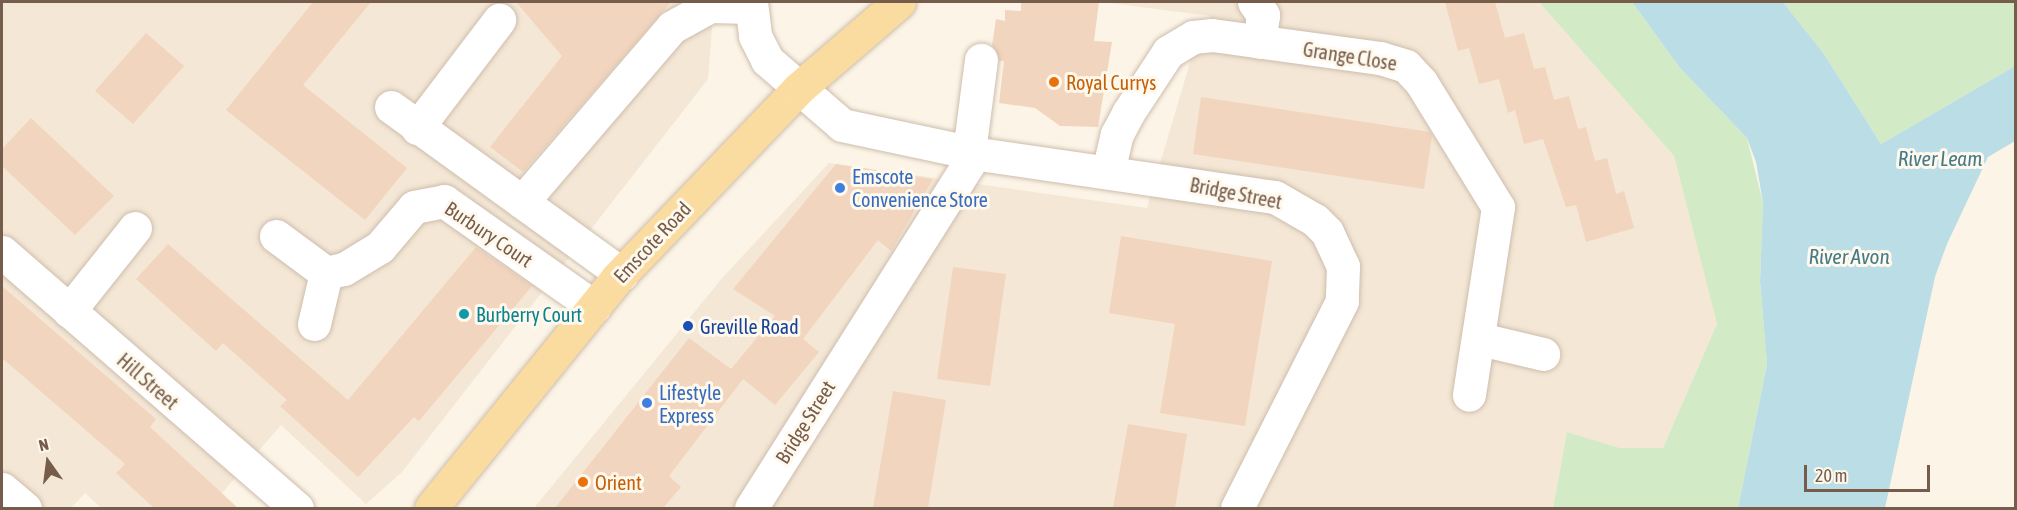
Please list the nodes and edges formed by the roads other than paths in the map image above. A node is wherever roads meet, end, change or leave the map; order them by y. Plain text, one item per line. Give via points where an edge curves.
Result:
1 (900, 2) edge
2 (1254, 2) edge
3 (751, 4) edge
4 (500, 20) dead end
5 (1259, 42) junction
6 (981, 60) dead end
7 (798, 89) junction
8 (391, 107) dead end
9 (417, 128) junction
10 (972, 153) junction
11 (1108, 172) junction
12 (522, 202) junction
13 (135, 228) dead end
14 (276, 236) dead end
15 (2, 252) edge
16 (326, 273) junction
17 (622, 274) junction
18 (594, 307) junction
19 (69, 311) junction
20 (314, 324) dead end
21 (1480, 339) junction
22 (1543, 354) dead end
23 (1469, 395) dead end
24 (2, 489) edge
25 (25, 508) edge
26 (297, 508) edge
27 (431, 508) edge
28 (751, 508) edge
29 (1237, 508) edge

1 - 7 main road, Emscote Road
2 - 5 street via 1263,15
3 - 7 street via 762,51
3 - 12 street via 710,6 672,27
4 - 9 street
5 - 11 street, Grange Close via 1204,35 1183,41 1168,52 1117,134
5 - 21 street, Grange Close via 1394,61 1416,74 1498,207
6 - 10 street
7 - 10 street, Bridge Street via 842,125
7 - 17 main road, Emscote Road
8 - 9 street
9 - 12 street
10 - 11 street, Bridge Street
10 - 28 street, Bridge Street
11 - 29 street, Bridge Street via 1288,201 1327,232 1343,266 1345,282 1338,310
12 - 17 street
13 - 19 street
14 - 16 street via 311,266
15 - 19 street, Hill Street
16 - 18 street, Burbury Court via 364,261 414,207 444,201
16 - 20 street
17 - 18 main road, Emscote Road
18 - 27 main road, Emscote Road
19 - 26 street, Hill Street
21 - 22 street
21 - 23 street, Grange Close
24 - 25 street

